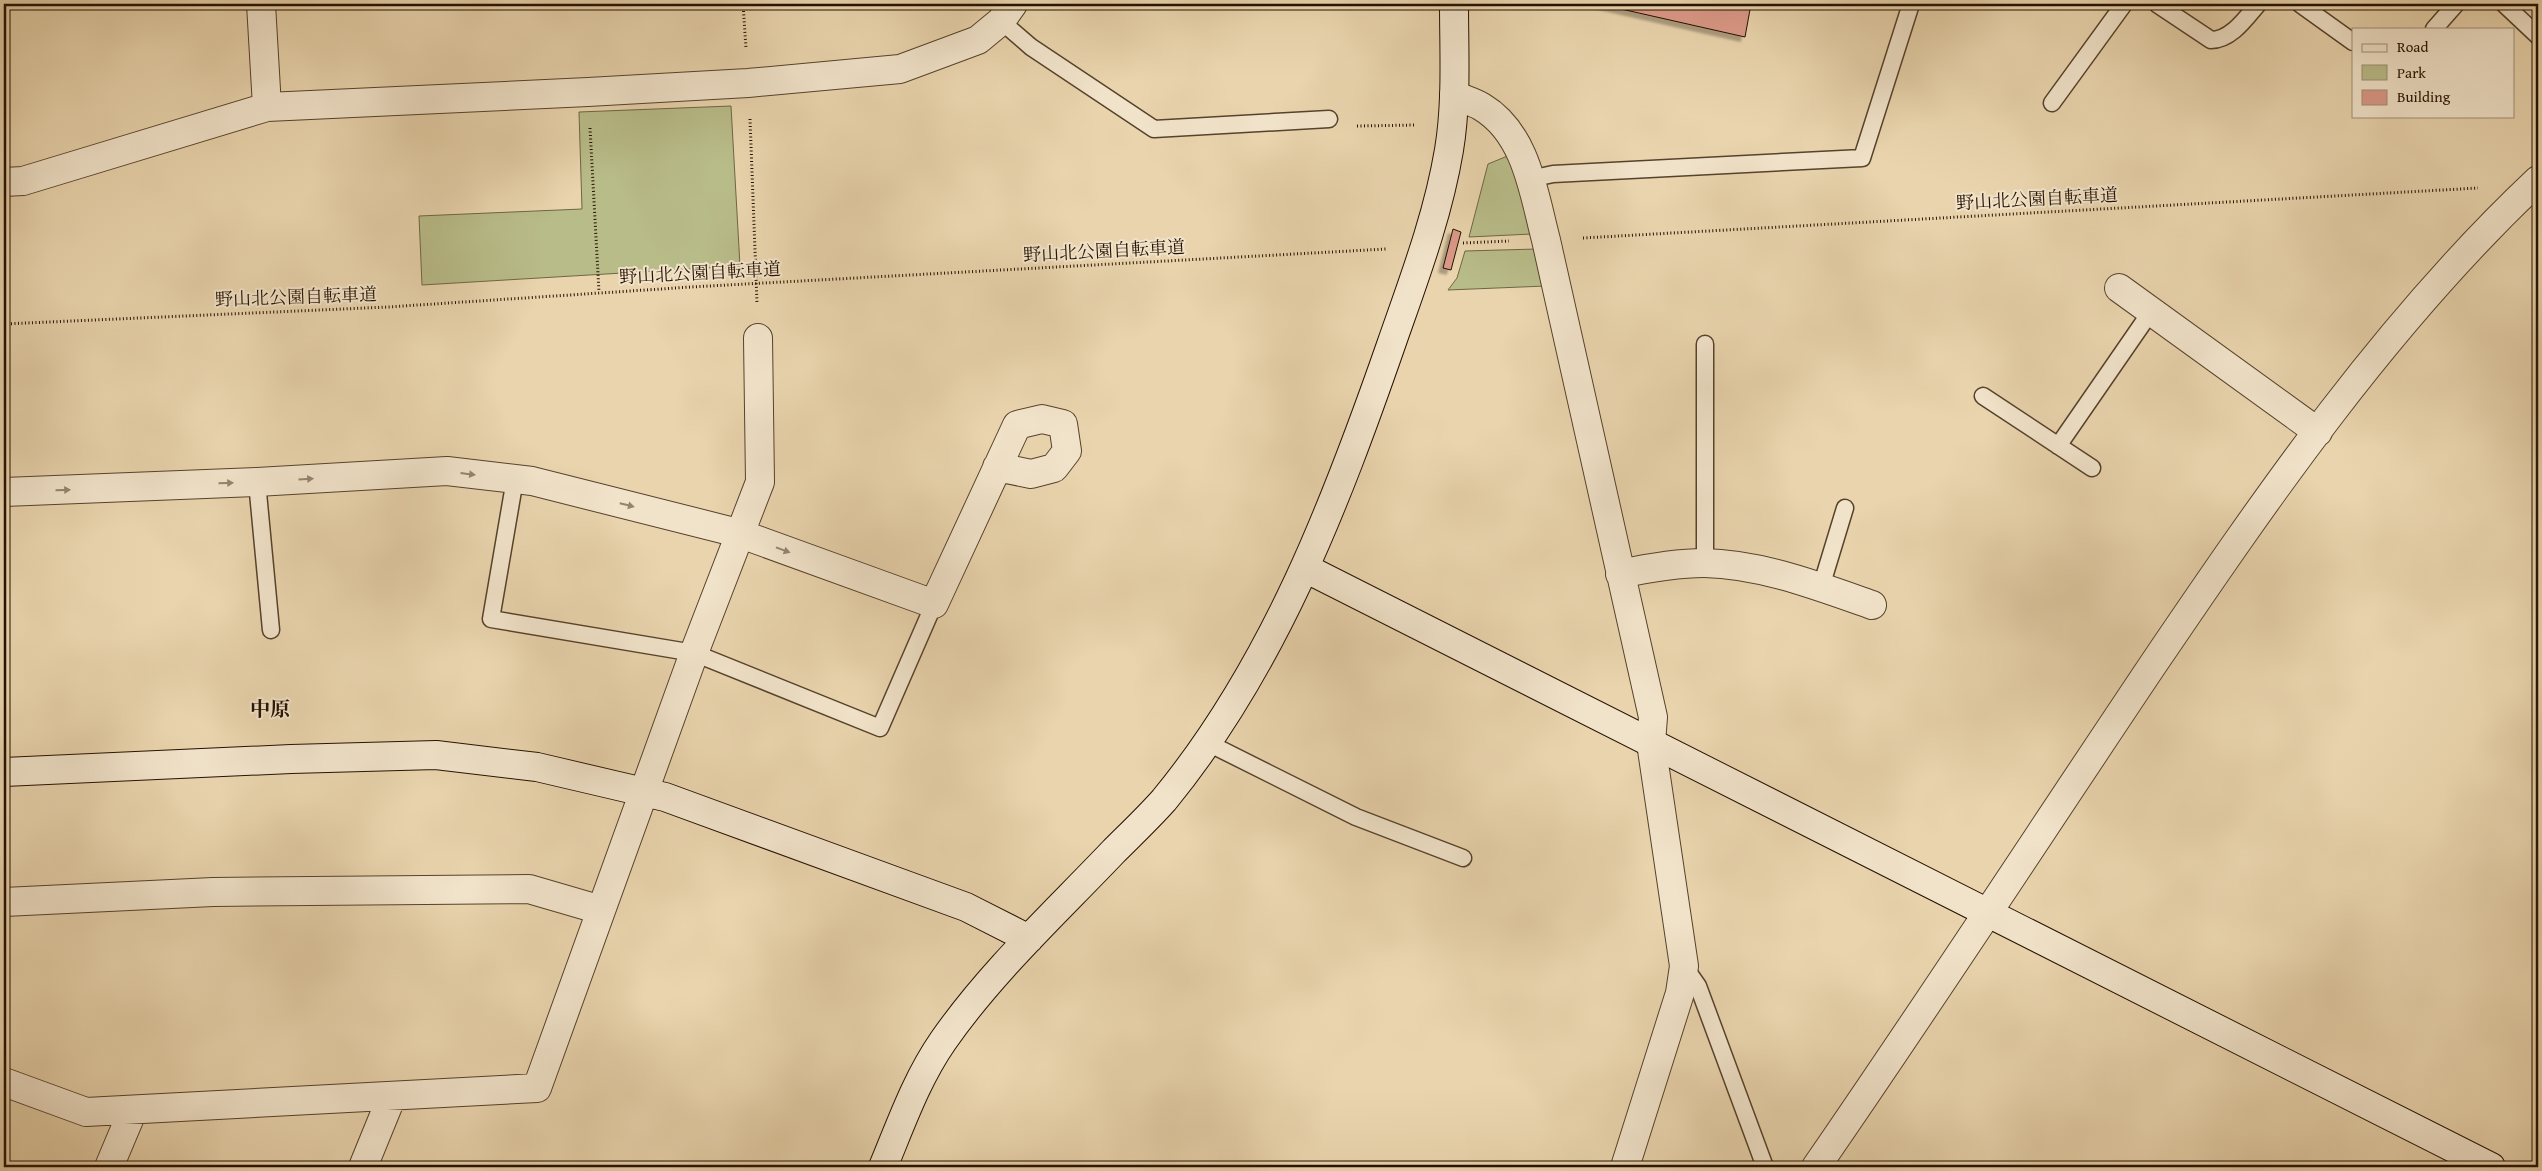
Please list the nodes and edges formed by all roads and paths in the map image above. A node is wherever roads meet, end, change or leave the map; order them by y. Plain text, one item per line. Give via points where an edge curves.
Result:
1 (261, 4) edge
2 (743, 4) edge
3 (1454, 4) edge
4 (1911, 4) edge
5 (2124, 4) edge
6 (2157, 4) edge
7 (2258, 4) edge
8 (2300, 4) edge
9 (2456, 4) edge
10 (2504, 4) edge
11 (1007, 12) edge
12 (2435, 28) edge
13 (2538, 36) edge
14 (2352, 41) edge
15 (748, 83) junction
16 (588, 92) junction
17 (1454, 95) junction
18 (2052, 104) dead end
19 (267, 107) junction
20 (1329, 119) joint
21 (1424, 125) dead end
22 (1530, 179) junction
23 (2538, 180) edge
24 (4, 182) edge
25 (2480, 188) dead end
26 (1574, 239) dead end
27 (1519, 241) dead end
28 (1462, 243) dead end
29 (1392, 249) dead end
30 (756, 284) junction
31 (2119, 288) dead end
32 (599, 292) junction
33 (2152, 310) junction
34 (4, 324) edge
35 (758, 338) joint
36 (1705, 344) dead end
37 (1983, 396) dead end
38 (2318, 432) junction
39 (2058, 446) junction
40 (997, 467) dead end
41 (2092, 468) dead end
42 (515, 480) junction
43 (257, 482) junction
44 (4, 492) edge
45 (1844, 508) dead end
46 (738, 534) junction
47 (1704, 563) junction
48 (1306, 568) junction
49 (1620, 574) junction
50 (1821, 588) junction
51 (934, 604) junction
52 (1872, 605) dead end
53 (271, 630) dead end
54 (694, 653) junction
55 (1206, 742) junction
56 (1651, 743) junction
57 (4, 772) edge
58 (643, 792) junction
59 (1463, 858) dead end
60 (4, 902) edge
61 (600, 910) junction
62 (1986, 912) junction
63 (1029, 939) junction
64 (1684, 966) junction
65 (4, 1082) edge
66 (392, 1096) junction
67 (133, 1110) junction
68 (110, 1167) edge
69 (363, 1167) edge
70 (883, 1167) edge
71 (1625, 1167) edge
72 (1765, 1167) edge
73 (1816, 1167) edge
74 (2491, 1167) edge

1 - 19 street
2 - 15 path
3 - 17 street
4 - 22 lane via 1862,158 1553,174
5 - 18 lane
6 - 7 lane via 2211,40 2219,40 2238,27
8 - 14 lane
9 - 12 lane
10 - 13 lane
11 - 15 street via 978,40 900,69
11 - 20 lane via 1031,47 1154,129
15 - 16 street
15 - 30 path
16 - 19 street
16 - 32 path
17 - 22 street via 1483,108 1503,124 1516,143
17 - 48 street via 1449,153 1426,243 1357,444
19 - 24 street via 22,181
20 - 21 path via 1339,126
22 - 49 street
23 - 38 street via 2472,247 2367,365
25 - 26 path, 野山北公園自転車道
27 - 28 path
29 - 30 path, 野山北公園自転車道
30 - 32 path, 野山北公園自転車道
30 - 35 path
31 - 33 street
32 - 34 path, 野山北公園自転車道 via 388,307
33 - 38 street
33 - 39 lane
35 - 46 street via 760,482
36 - 47 lane
37 - 39 lane
38 - 62 street via 2236,542
39 - 41 lane
40 - 51 street
43 -> 42 street via 447,471
42 -> 46 street via 532,481
42 - 54 lane via 491,619
44 -> 43 street
43 - 53 lane
45 - 50 lane
46 -> 51 street
46 - 54 street
47 - 49 street via 1657,566
47 - 50 street via 1748,568
48 - 55 street via 1244,685
48 - 56 street
49 - 56 street via 1653,717
50 - 52 street
51 - 54 lane via 880,728
54 - 58 street
55 - 59 lane via 1356,817
55 - 63 street via 1163,801
56 - 62 street
56 - 64 street
57 - 58 street via 291,758 436,755 537,767
58 - 61 street
58 - 63 street via 665,797 966,907
60 - 61 street via 213,892 529,889
61 - 66 street via 537,1088
62 - 73 street via 1927,1006
62 - 74 street
63 - 70 street via 942,1042 915,1088
64 - 71 street via 1680,992
64 - 72 lane via 1698,986
65 - 67 street via 86,1112
66 - 67 street
66 - 69 street
67 - 68 street

